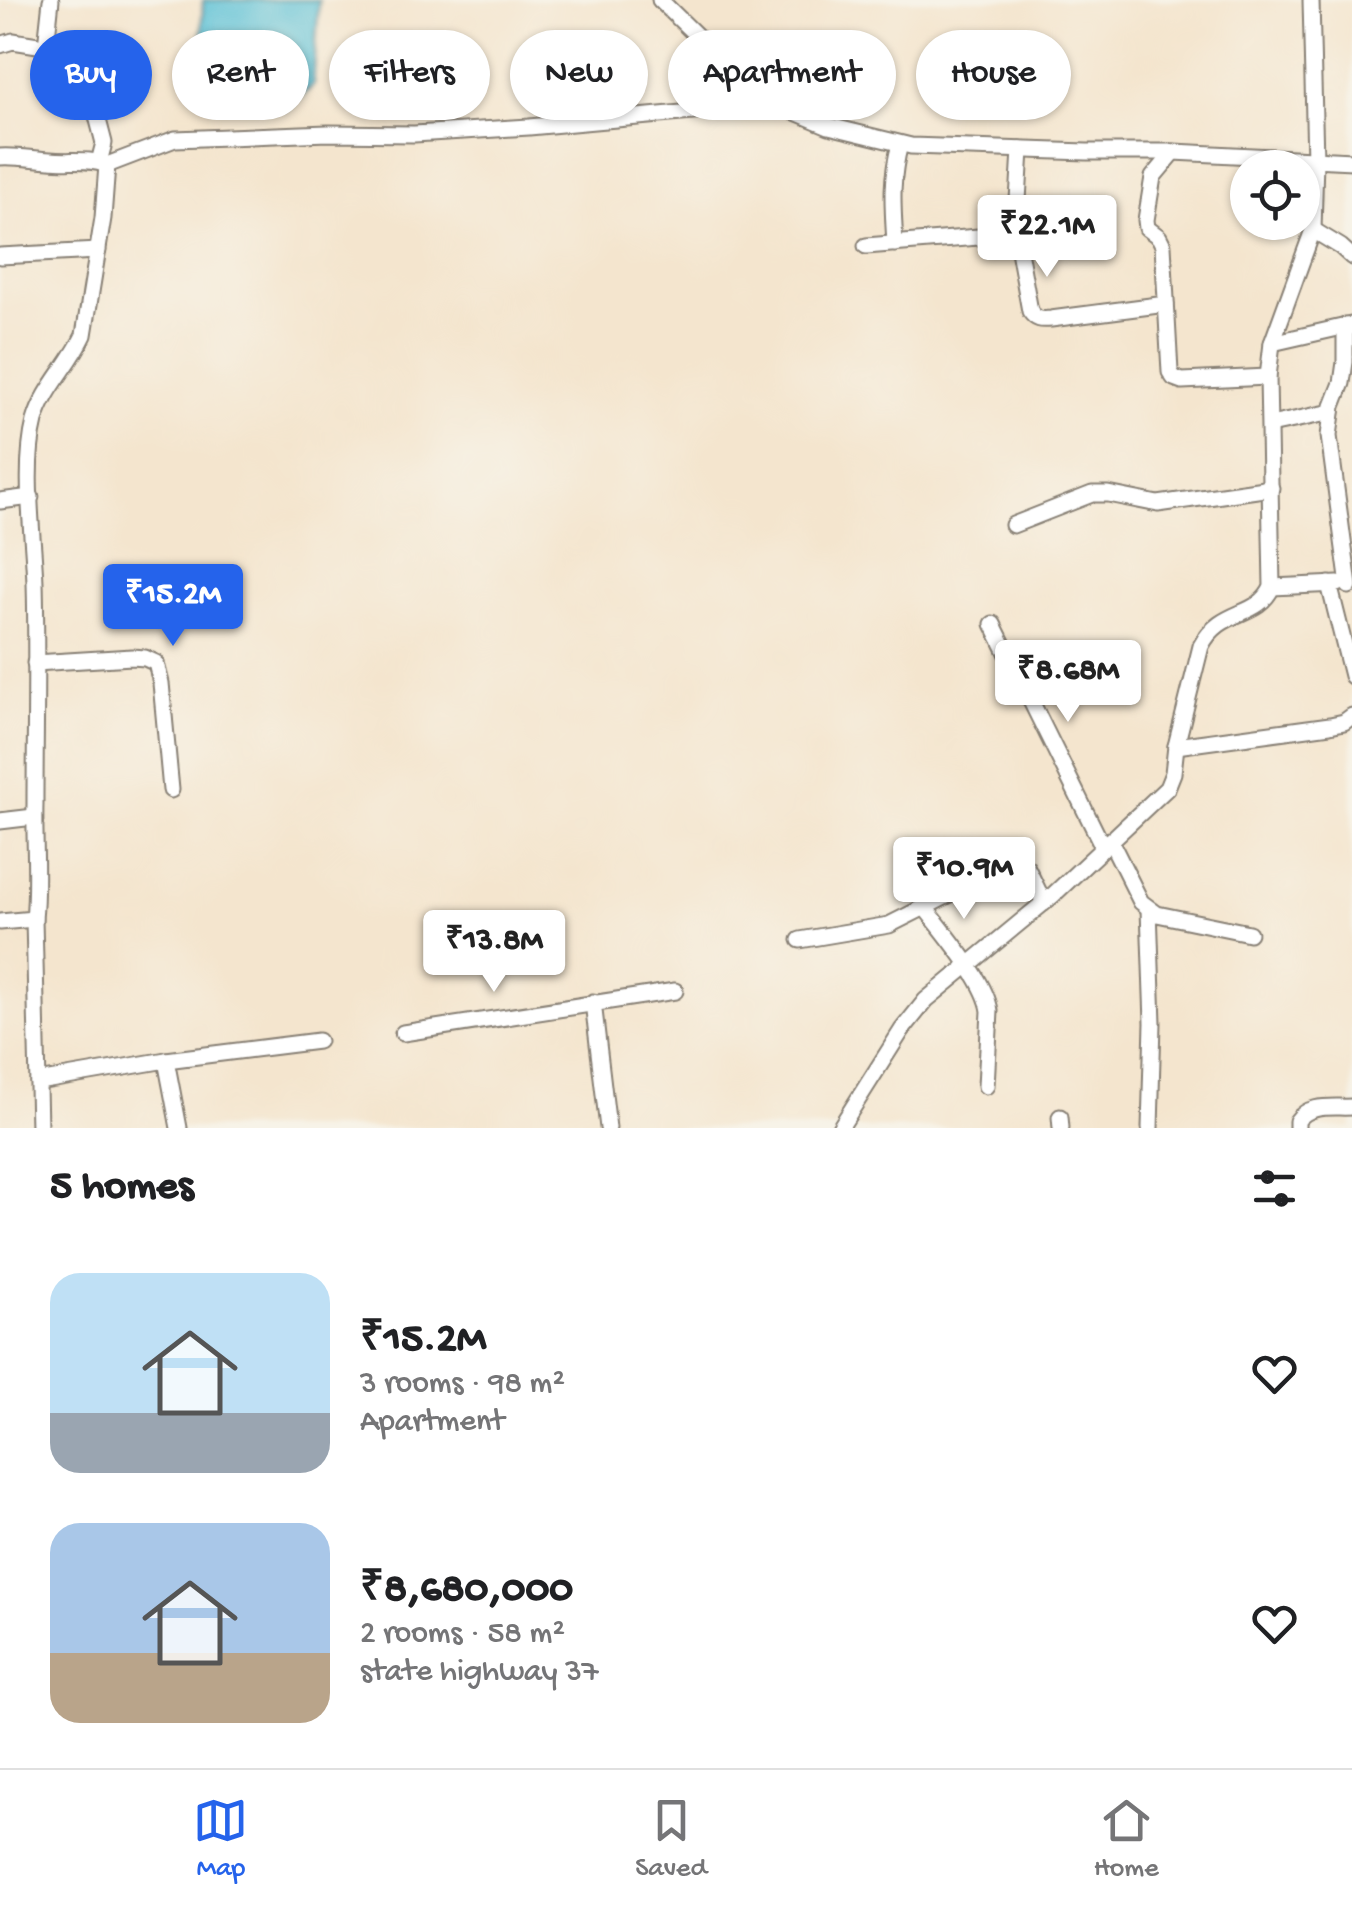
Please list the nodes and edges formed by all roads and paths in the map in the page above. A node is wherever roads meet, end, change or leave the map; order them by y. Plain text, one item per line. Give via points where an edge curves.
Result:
1 (50, 0) edge
2 (660, 0) edge
3 (1311, 0) edge
4 (48, 30) edge
5 (691, 30) edge
6 (30, 44) edge
7 (0, 45) edge
8 (668, 114) edge
9 (98, 120) edge
10 (815, 120) edge
11 (900, 144) junction
12 (1021, 150) junction
13 (1316, 150) edge
14 (1174, 152) junction
15 (1230, 155) edge
16 (0, 157) edge
17 (1320, 160) edge
18 (1352, 162) edge
19 (103, 163) junction
20 (1016, 234) junction
21 (1320, 234) edge
22 (1309, 240) edge
23 (895, 244) junction
24 (866, 246) dead end
25 (98, 251) junction
26 (0, 256) edge
27 (1352, 257) edge
28 (1166, 304) junction
29 (1348, 325) edge
30 (1272, 343) junction
31 (1268, 377) junction
32 (1332, 412) junction
33 (1270, 424) junction
34 (1271, 488) junction
35 (32, 497) junction
36 (0, 501) edge
37 (1012, 525) dead end
38 (1329, 584) junction
39 (1350, 586) edge
40 (1272, 588) junction
41 (993, 624) dead end
42 (36, 663) junction
43 (1352, 676) edge
44 (1352, 716) edge
45 (1176, 746) junction
46 (171, 790) dead end
47 (34, 817) junction
48 (0, 820) edge
49 (1106, 843) junction
50 (1044, 902) junction
51 (924, 906) junction
52 (1148, 910) junction
53 (34, 919) junction
54 (0, 922) edge
55 (1249, 933) dead end
56 (800, 940) dead end
57 (967, 964) junction
58 (674, 992) dead end
59 (593, 1002) junction
60 (402, 1033) dead end
61 (318, 1041) dead end
62 (166, 1060) junction
63 (38, 1082) junction
64 (986, 1086) dead end
65 (1352, 1107) edge
66 (39, 1128) edge
67 (180, 1128) edge
68 (608, 1128) edge
69 (840, 1128) edge
70 (1150, 1128) edge
71 (1297, 1128) edge

1 - 4 street
2 - 5 street
3 - 13 street
6 - 7 street
8 - 19 street via 414,134 175,139
9 - 19 street
10 - 11 street
11 - 12 street
11 - 23 street via 892,186
12 - 14 street
12 - 20 street
14 - 15 street
14 - 28 street via 1152,177 1146,220 1163,245
16 - 19 street
17 - 18 street
19 - 25 street
20 - 23 street
20 - 28 street via 1030,311 1041,320
21 - 27 street
22 - 30 street
23 - 24 street
25 - 26 street
25 - 35 street via 84,335 36,418
28 - 31 street via 1174,378
29 - 30 street
29 - 32 street
30 - 31 street
31 - 33 street
32 - 33 street
32 - 39 street via 1329,436
33 - 34 street
34 - 37 street via 1158,504 1092,494
34 - 40 street
35 - 36 street
35 - 42 street
38 - 39 street
38 - 40 street
38 - 43 street
40 - 45 street via 1268,598 1207,634
41 - 49 street
42 - 46 street via 132,657 156,664
42 - 47 street
44 - 45 street via 1330,725
45 - 49 street via 1167,788
47 - 48 street
47 - 53 street
49 - 50 street
49 - 52 street
50 - 51 street via 1018,862
50 - 57 street
51 - 56 street via 880,928
51 - 57 street
52 - 55 street
52 - 70 street
53 - 54 street
53 - 63 street
57 - 64 street via 989,1000
57 - 69 street via 902,1030
58 - 59 street
59 - 60 street
59 - 68 street
61 - 62 street
62 - 63 street
62 - 67 street
63 - 66 street
65 - 71 street via 1312,1108

